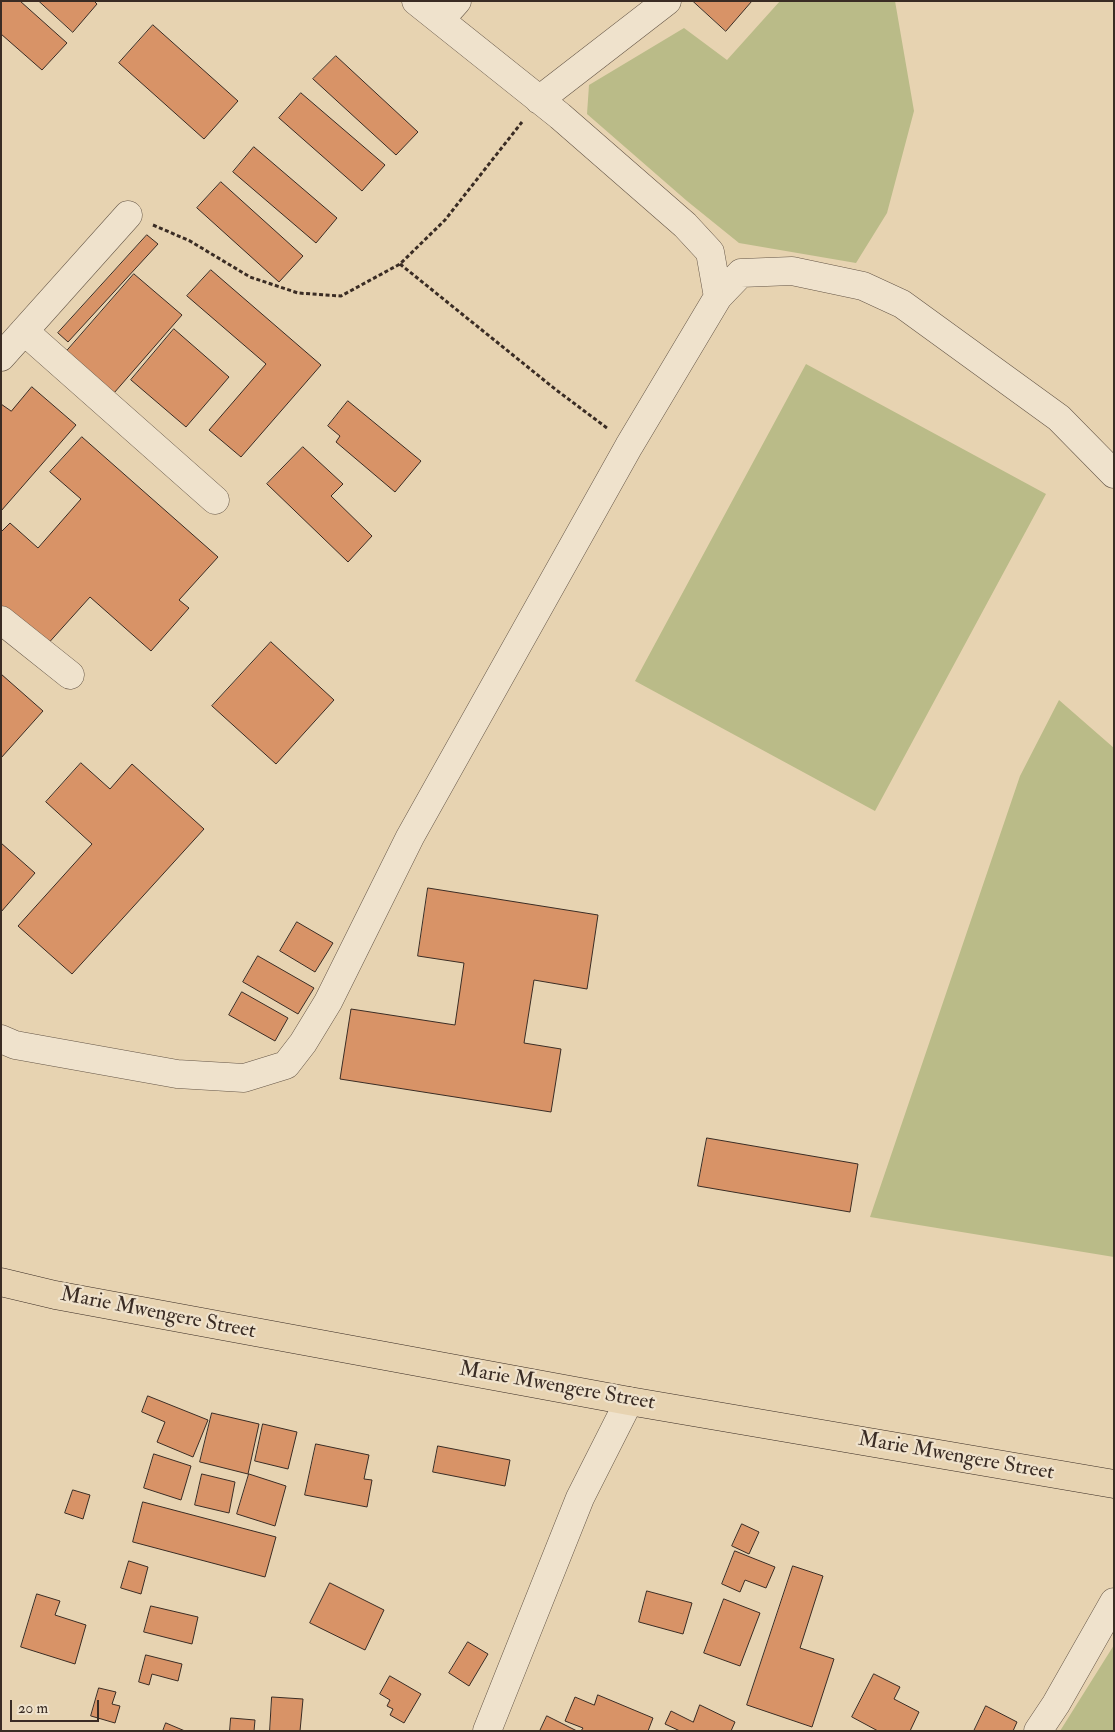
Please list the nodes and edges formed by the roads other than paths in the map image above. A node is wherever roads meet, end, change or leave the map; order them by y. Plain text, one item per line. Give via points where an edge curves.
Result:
1 (416, 1) edge
2 (667, 1) edge
3 (449, 11) edge
4 (539, 100) junction
5 (128, 215) road end
6 (718, 297) junction
7 (24, 331) junction
8 (1, 356) edge
9 (1114, 474) edge
10 (215, 500) dead end
11 (1, 620) edge
12 (70, 675) dead end
13 (1, 1039) edge
14 (1, 1282) edge
15 (629, 1401) junction
16 (1114, 1484) edge
17 (1114, 1602) edge
18 (487, 1731) edge
19 (1038, 1731) edge

1 - 3 street
2 - 4 street
3 - 4 street
4 - 6 street via 704,245 710,252
5 - 7 street
6 - 9 street via 741,273 792,271 863,286 902,304 1059,418
6 - 13 street via 629,446 410,837 328,1002 286,1065 244,1078 177,1074 15,1045
7 - 8 street
7 - 10 street
11 - 12 street
14 - 15 main road, Marie Mwengere Street
15 - 16 main road, Marie Mwengere Street
15 - 18 street via 580,1498
17 - 19 street

